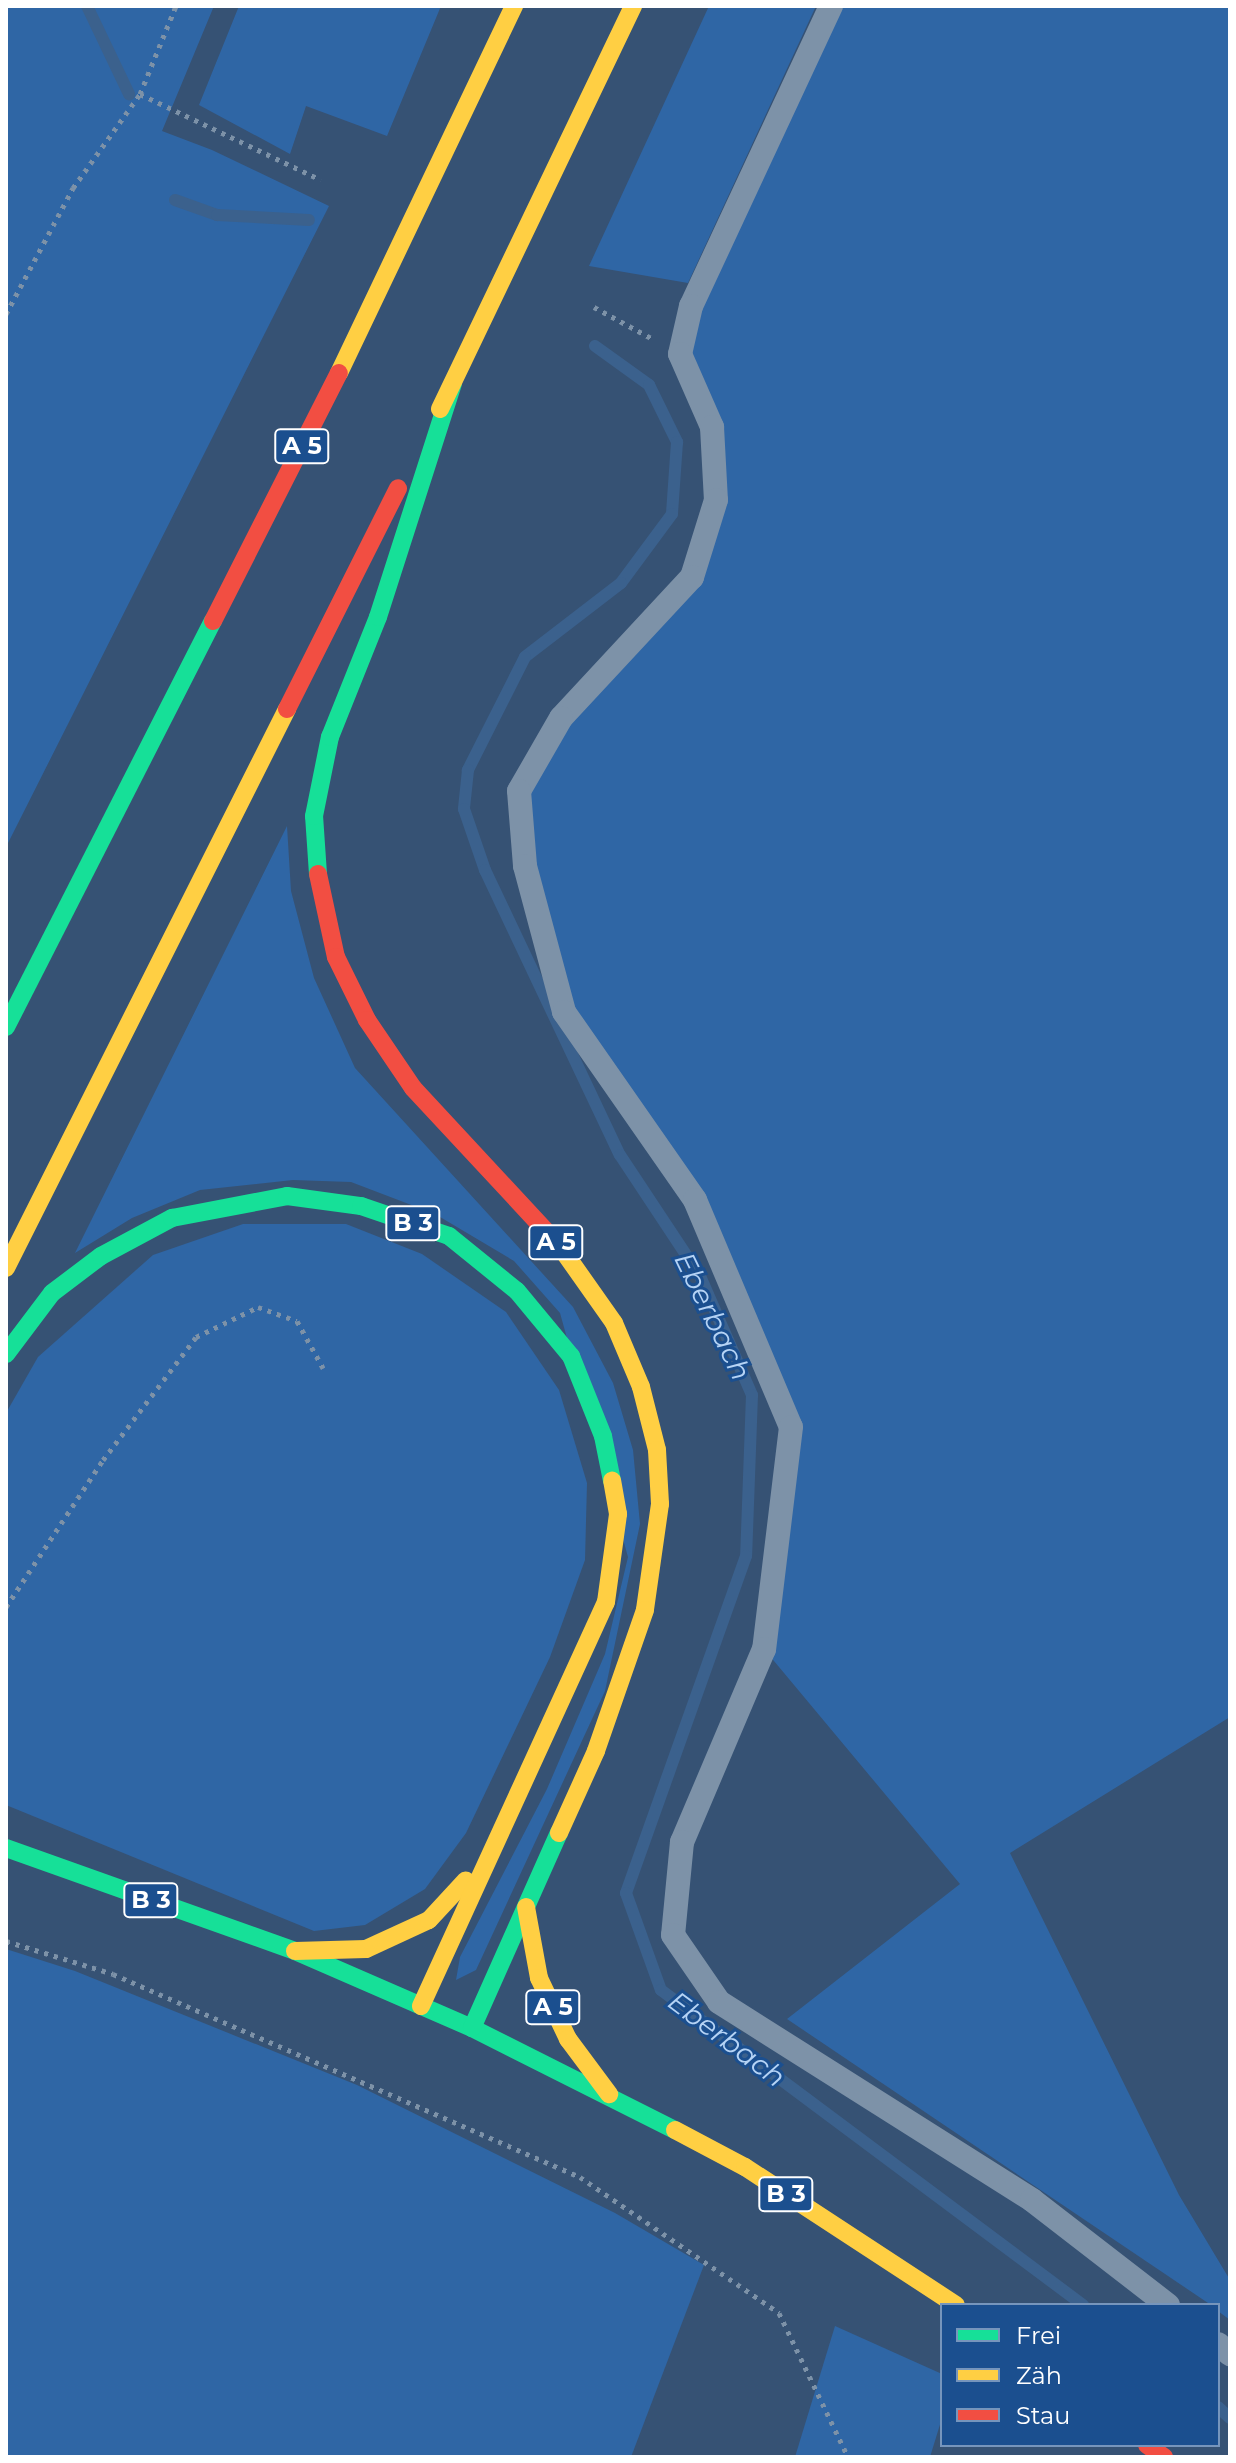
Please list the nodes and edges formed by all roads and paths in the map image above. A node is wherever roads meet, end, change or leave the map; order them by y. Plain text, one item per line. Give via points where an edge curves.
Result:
1 (176, 6) edge
2 (514, 6) edge
3 (633, 6) edge
4 (831, 6) edge
5 (140, 94) junction
6 (321, 180) dead end
7 (594, 307) dead end
8 (6, 314) edge
9 (680, 354) junction
10 (453, 384) junction
11 (6, 1027) edge
12 (6, 1268) edge
13 (6, 1354) edge
14 (323, 1368) dead end
15 (6, 1607) edge
16 (6, 1848) edge
17 (487, 1858) junction
18 (526, 1907) junction
19 (6, 1941) edge
20 (295, 1951) junction
21 (421, 2006) junction
22 (472, 2028) junction
23 (609, 2094) junction
24 (953, 2303) edge
25 (1165, 2303) edge
26 (848, 2457) edge

1 - 5 path
2 - 11 main road, A 5 via 320,412
3 - 10 main road, A 5
4 - 9 lane via 691,306
5 - 6 path
5 - 8 path via 73,188
7 - 9 path
9 - 25 lane via 712,427 716,500 692,577 561,718 519,791 525,866 564,1012 695,1200 791,1427 764,1649 682,1842 673,1935 719,2002 1032,2200
10 - 12 main road, A 5 via 351,576
10 - 18 main road, A 5 via 378,617 330,737 314,816 318,882 336,957 367,1020 413,1088 557,1243 614,1323 641,1387 657,1450 660,1504 645,1610 596,1751
13 - 17 main road, B 3 via 52,1293 101,1256 172,1218 287,1196 361,1206 449,1236 517,1291 571,1356 603,1436 618,1514 606,1602
14 - 15 path via 297,1321 258,1307 196,1337 103,1460
16 - 20 main road, B 3
17 - 20 main road, B 3 via 429,1920 366,1949
17 - 21 main road, B 3
18 - 22 main road, A 5
18 - 23 main road, A 5 via 539,1978 568,2039
19 - 26 path via 113,1974 580,2177 779,2313
20 - 21 main road, B 3
21 - 22 main road, B 3
22 - 23 main road, B 3
23 - 24 main road, B 3 via 745,2167

